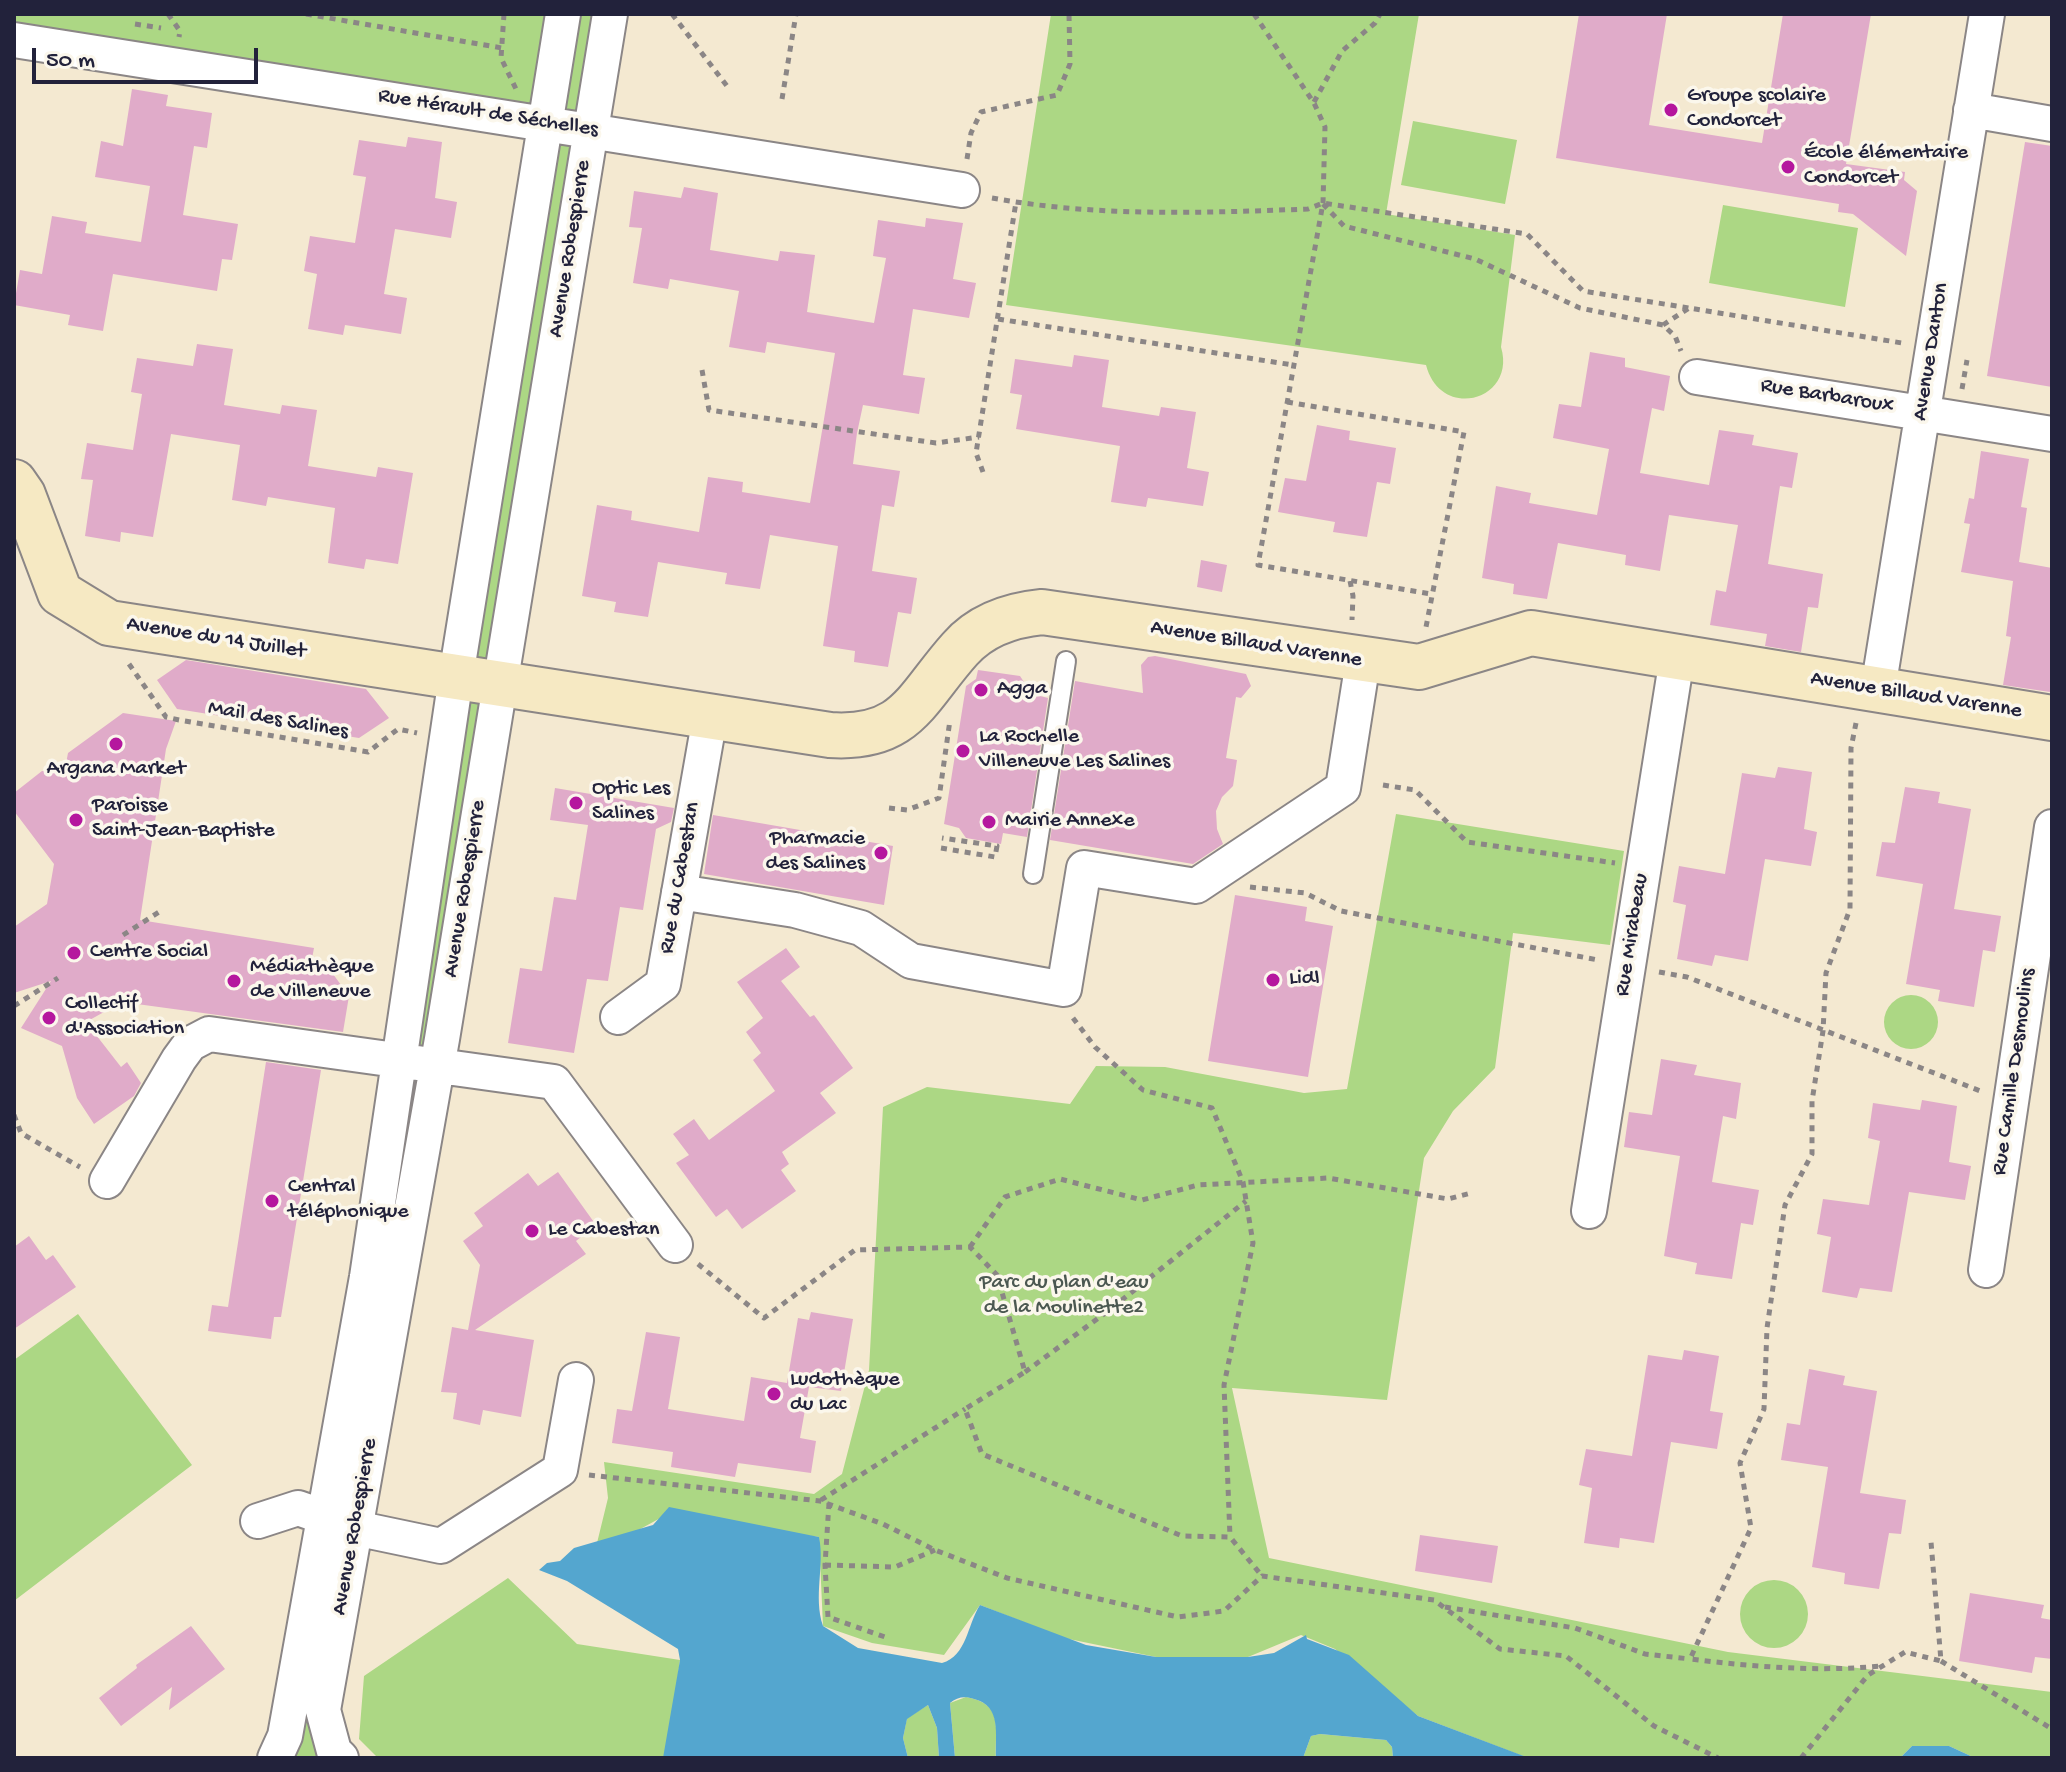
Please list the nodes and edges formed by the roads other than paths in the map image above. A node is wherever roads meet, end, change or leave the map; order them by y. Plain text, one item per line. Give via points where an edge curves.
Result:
1 (563, 14) edge
2 (610, 14) edge
3 (1987, 14) edge
4 (14, 40) edge
5 (1971, 110) junction
6 (545, 123) junction
7 (2052, 124) edge
8 (591, 130) junction
9 (962, 190) road end
10 (1697, 377) road end
11 (1922, 412) junction
12 (2052, 434) edge
13 (14, 482) edge
14 (1677, 658) junction
15 (1066, 661) dead end
16 (1363, 661) junction
17 (456, 677) junction
18 (500, 685) junction
19 (1871, 688) junction
20 (710, 717) junction
21 (2052, 718) edge
22 (2052, 827) edge
23 (1033, 874) dead end
24 (679, 892) junction
25 (618, 1017) dead end
26 (399, 1062) junction
27 (437, 1064) junction
28 (107, 1181) road end
29 (1589, 1211) dead end
30 (675, 1245) road end
31 (1986, 1270) dead end
32 (576, 1380) dead end
33 (258, 1521) dead end
34 (339, 1523) junction
35 (275, 1758) edge
36 (341, 1758) edge

1 - 6 street, Avenue Robespierre
2 - 8 street, Avenue Robespierre
3 - 5 street, Avenue Danton
4 - 6 street, Rue Hérault de Séchelles
5 - 7 street
5 - 11 street, Avenue Danton
6 - 8 street, Rue Hérault de Séchelles
6 - 17 street, Avenue Robespierre
8 - 9 street, Rue Hérault de Séchelles
8 - 18 street, Avenue Robespierre
10 - 11 street, Rue Barbaroux
11 - 12 street, Rue Barbaroux
11 - 19 street, Avenue Danton
13 - 17 street, Avenue du 14 Juillet via 60,593 109,623
14 - 16 street, Avenue Billaud Varenne via 1531,633 1419,667
14 - 19 street, Avenue Billaud Varenne
14 - 29 street, Rue Mirabeau
15 - 23 lane
16 - 20 street, Avenue Billaud Varenne via 1042,612 1015,615 988,627 961,647 905,717 878,733 830,735
16 - 24 street via 1343,788 1196,886 1084,868 1064,989 911,961 861,928 795,910
17 - 18 street, Avenue du 14 Juillet
17 - 26 street, Avenue Robespierre
18 - 20 street, Avenue Billaud Varenne
18 - 27 street, Avenue Robespierre
19 - 21 street, Avenue Billaud Varenne
20 - 24 street, Rue du Cabestan
22 - 31 street, Rue Camille Desmoulins
24 - 25 street, Rue du Cabestan via 663,984
26 - 27 street
26 - 28 street via 209,1034 190,1044 179,1059
26 - 34 street, Avenue Robespierre
27 - 30 street via 554,1082
27 - 34 street, Avenue Robespierre
32 - 34 street via 560,1470 441,1546
33 - 34 street via 298,1508
34 - 35 street, Avenue Robespierre
34 - 36 street, Avenue Robespierre via 323,1710 334,1751

